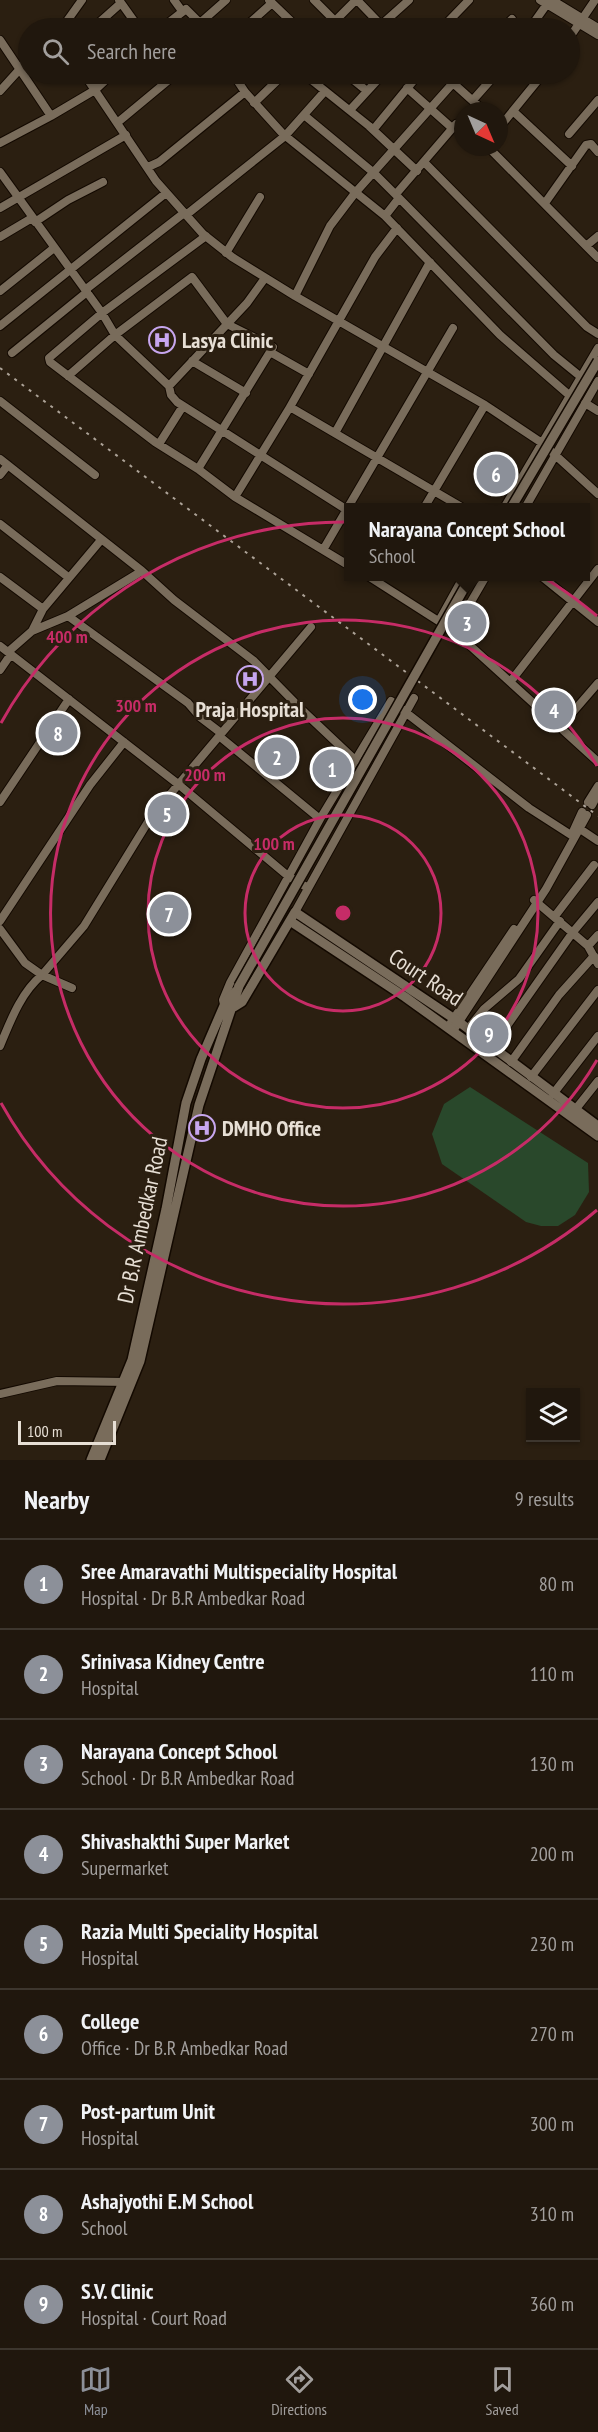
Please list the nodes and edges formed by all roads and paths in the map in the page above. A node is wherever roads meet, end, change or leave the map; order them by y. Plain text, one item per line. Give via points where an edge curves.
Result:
1 (82, 0) edge
2 (174, 0) edge
3 (226, 0) edge
4 (314, 0) edge
5 (357, 0) edge
6 (409, 0) edge
7 (469, 0) edge
8 (595, 0) edge
9 (270, 1) edge
10 (547, 1) edge
11 (120, 2) edge
12 (182, 11) junction
13 (70, 18) edge
14 (103, 18) edge
15 (132, 18) edge
16 (174, 18) edge
17 (194, 18) edge
18 (209, 18) edge
19 (254, 18) edge
20 (287, 18) edge
21 (331, 18) edge
22 (339, 18) edge
23 (374, 18) edge
24 (392, 18) edge
25 (452, 18) edge
26 (536, 18) edge
27 (576, 18) edge
28 (581, 21) junction
29 (598, 28) edge
30 (598, 35) edge
31 (0, 40) edge
32 (18, 63) edge
33 (18, 70) edge
34 (31, 84) edge
35 (90, 84) edge
36 (101, 84) edge
37 (164, 84) edge
38 (240, 84) edge
39 (273, 84) edge
40 (316, 84) edge
41 (358, 84) edge
42 (374, 84) edge
43 (410, 84) edge
44 (452, 84) edge
45 (454, 84) edge
46 (487, 84) edge
47 (535, 84) edge
48 (407, 88) junction
49 (94, 90) junction
50 (0, 91) edge
51 (325, 91) junction
52 (367, 91) junction
53 (245, 92) junction
54 (473, 100) joint
55 (598, 100) edge
56 (254, 102) junction
57 (429, 109) junction
58 (350, 110) junction
59 (595, 110) edge
60 (513, 111) junction
61 (304, 115) junction
62 (51, 116) junction
63 (508, 117) edge
64 (117, 123) junction
65 (454, 126) edge
66 (452, 129) junction
67 (373, 130) junction
68 (569, 134) dead end
69 (126, 135) junction
70 (285, 136) junction
71 (0, 143) edge
72 (395, 149) junction
73 (598, 152) edge
74 (497, 156) edge
75 (424, 163) junction
76 (572, 166) junction
77 (148, 167) junction
78 (417, 171) junction
79 (0, 172) edge
80 (374, 173) junction
81 (103, 182) dead end
82 (166, 193) junction
83 (355, 193) junction
84 (397, 196) junction
85 (260, 197) dead end
86 (19, 199) junction
87 (545, 203) junction
88 (0, 208) edge
89 (185, 214) junction
90 (384, 216) junction
91 (34, 220) junction
92 (397, 228) junction
93 (206, 236) junction
94 (598, 236) edge
95 (0, 237) edge
96 (586, 246) junction
97 (54, 248) junction
98 (226, 253) junction
99 (598, 258) edge
100 (430, 262) junction
101 (70, 270) junction
102 (265, 278) junction
103 (0, 291) edge
104 (86, 291) junction
105 (295, 296) junction
106 (102, 313) junction
107 (340, 321) junction
108 (227, 324) junction
109 (0, 326) edge
110 (453, 328) dead end
111 (598, 334) edge
112 (115, 335) junction
113 (385, 346) junction
114 (598, 348) edge
115 (270, 352) junction
116 (12, 353) dead end
117 (192, 361) junction
118 (598, 361) edge
119 (426, 371) junction
120 (309, 374) junction
121 (68, 376) junction
122 (581, 377) junction
123 (598, 381) edge
124 (169, 386) junction
125 (246, 393) junction
126 (569, 395) junction
127 (0, 401) edge
128 (585, 403) junction
129 (485, 405) junction
130 (183, 406) junction
131 (290, 407) junction
132 (598, 411) edge
133 (222, 432) junction
134 (334, 433) junction
135 (542, 442) junction
136 (159, 444) junction
137 (555, 456) junction
138 (260, 457) junction
139 (378, 458) junction
140 (0, 459) edge
141 (8, 465) junction
142 (198, 469) junction
143 (0, 474) edge
144 (95, 475) dead end
145 (434, 490) junction
146 (598, 494) edge
147 (235, 497) junction
148 (351, 503) edge
149 (426, 503) edge
150 (456, 503) edge
151 (506, 503) edge
152 (513, 503) edge
153 (527, 503) edge
154 (344, 508) edge
155 (344, 515) edge
156 (0, 524) edge
157 (101, 540) junction
158 (323, 550) junction
159 (344, 563) edge
160 (142, 571) junction
161 (0, 577) edge
162 (68, 577) junction
163 (383, 581) edge
164 (461, 581) edge
165 (468, 581) edge
166 (483, 581) edge
167 (547, 581) edge
168 (589, 581) edge
169 (573, 601) junction
170 (43, 609) junction
171 (68, 616) junction
172 (439, 621) junction
173 (598, 622) edge
174 (311, 627) dead end
175 (32, 631) junction
176 (454, 631) junction
177 (0, 646) edge
178 (10, 653) junction
179 (0, 670) edge
180 (269, 676) junction
181 (511, 681) junction
182 (598, 682) edge
183 (414, 698) dead end
184 (69, 699) junction
185 (407, 711) junction
186 (560, 727) junction
187 (220, 734) junction
188 (124, 742) junction
189 (356, 761) junction
190 (598, 762) edge
191 (178, 784) junction
192 (598, 786) edge
193 (598, 794) edge
194 (0, 802) edge
195 (320, 819) junction
196 (580, 829) junction
197 (571, 836) junction
198 (598, 841) edge
199 (594, 865) dead end
200 (288, 876) junction
201 (308, 888) junction
202 (535, 902) junction
203 (598, 902) edge
204 (295, 912) junction
205 (557, 919) junction
206 (0, 921) edge
207 (290, 921) junction
208 (0, 929) edge
209 (573, 932) junction
210 (598, 935) edge
211 (594, 953) edge
212 (42, 975) junction
213 (72, 988) dead end
214 (598, 990) edge
215 (229, 1005) junction
216 (453, 1025) junction
217 (468, 1029) junction
218 (598, 1036) edge
219 (0, 1046) edge
220 (492, 1047) junction
221 (511, 1062) junction
222 (531, 1077) junction
223 (598, 1082) edge
224 (553, 1094) junction
225 (574, 1110) junction
226 (598, 1126) edge
227 (598, 1136) edge
228 (128, 1382) junction
229 (0, 1383) edge
230 (4, 1393) edge
231 (91, 1460) edge
232 (100, 1460) edge

1 - 13 street
2 - 12 street
3 - 18 street
4 - 21 street
5 - 22 street
5 - 23 street
6 - 24 street
7 - 25 street
8 - 28 street
9 - 19 street
9 - 20 street
10 - 26 street
10 - 27 street
11 - 14 street
11 - 15 street
12 - 16 street
12 - 17 street via 186,9
28 - 29 street
28 - 30 street
31 - 32 street
33 - 50 street
34 - 62 street
35 - 49 street
36 - 49 street
37 - 64 street
38 - 53 street
39 - 56 street
40 - 51 street
41 - 52 street
42 - 52 street
43 - 48 street
44 - 57 street
45 - 54 street
46 - 54 street
47 - 60 street
48 - 57 street
48 - 67 street
49 - 62 street
49 - 64 street
51 - 58 street
51 - 61 street
52 - 58 street
53 - 56 street
53 - 77 street
55 - 59 street
56 - 70 street
57 - 66 street
57 - 72 street
58 - 67 street
59 - 68 street
60 - 63 street
60 - 76 street
61 - 70 street
61 - 80 street
62 - 71 street
64 - 69 street
65 - 66 street
66 - 75 street
67 - 72 street
69 - 77 street
69 - 86 street
70 - 83 street
70 - 89 street
72 - 78 street
72 - 80 street
73 - 76 street via 588,144
74 - 87 street
75 - 78 street
75 - 111 street
76 - 87 street
77 - 82 street
78 - 84 street
79 - 86 street
80 - 83 street
80 - 84 street
81 - 91 street
82 - 89 street
82 - 101 street
83 - 90 street
83 - 105 street via 330,226
84 - 90 street
84 - 122 street via 554,355
85 - 98 street
86 - 88 street
86 - 91 street
87 - 96 street
89 - 93 street
89 - 104 street
90 - 92 street
91 - 95 street
91 - 97 street
92 - 100 street
92 - 107 street via 375,257
93 - 98 street
93 - 106 street
94 - 96 street
96 - 99 street
97 - 101 street
97 - 103 street
98 - 102 street
100 - 113 street
100 - 126 street via 500,335
101 - 104 street
101 - 109 street
102 - 105 street
102 - 108 street
104 - 106 street
104 - 116 street
105 - 107 street
106 - 112 street
106 - 121 street via 49,358
107 - 113 street
107 - 120 street
108 - 112 street via 192,277
108 - 115 street via 273,347
108 - 117 street
110 - 119 street
112 - 121 street
112 - 124 street
113 - 119 street
113 - 134 street
114 - 122 street
115 - 120 street
115 - 125 street
117 - 124 street
117 - 125 street
118 - 152 street, bridge
119 - 129 street
119 - 139 street
120 - 131 street
121 - 136 street
122 - 126 street
123 - 128 street
124 - 130 street via 171,395
125 - 133 street
126 - 135 street
127 - 144 street
128 - 132 street
128 - 137 street
129 - 135 street
129 - 145 street
130 - 133 street
130 - 136 street
131 - 134 street
131 - 138 street
133 - 138 street
133 - 142 street
134 - 139 street
135 - 137 street
135 - 151 street
136 - 142 street
137 - 146 street
137 - 153 street
138 - 147 street
138 - 154 street
139 - 145 street
139 - 148 street
140 - 141 street
141 - 143 street
141 - 157 street
142 - 147 street
145 - 149 street
145 - 150 street
147 - 158 street
155 - 158 street
156 - 162 street
157 - 160 street
157 - 162 street
158 - 159 street
160 - 171 street
160 - 180 street
161 - 170 street
162 - 170 street
163 - 172 street
164 - 172 street
165 - 215 street, Dr B.R Ambedkar Road, bridge
166 - 176 street
167 - 169 street
168 - 169 street
169 - 173 street
169 - 181 street
170 - 175 street
171 - 175 street
171 - 187 street via 188,703
172 - 176 street
174 - 180 street
175 - 178 street
176 - 181 street
177 - 178 street
178 - 179 street
178 - 184 street
180 - 187 street
180 - 189 street
181 - 186 street
182 - 186 street
183 - 185 street
184 - 188 street
184 - 194 street
185 - 189 street via 391,701
185 - 197 street via 529,808
185 - 201 street
186 - 190 street
187 - 191 street
187 - 195 street
188 - 191 street
188 - 206 street via 90,785
189 - 195 street
191 - 200 street
191 - 212 street via 131,847 84,926
192 - 193 street via 590,804
195 - 200 street
196 - 197 street via 584,814
196 - 198 street
196 - 202 street
197 - 202 street
199 - 205 street
200 - 201 street
200 - 215 street via 230,983 223,1000
201 - 204 street
202 - 205 street
202 - 216 street
203 - 209 street
204 - 207 street
204 - 216 street, Court Road
205 - 209 street
205 - 217 street via 512,987 484,1009
207 - 215 street via 242,1002
207 - 216 street, Court Road
208 - 212 street via 25,963
209 - 211 street
209 - 220 street
210 - 211 street
211 - 221 street
212 - 213 street
212 - 219 street via 13,1017
214 - 222 street
215 - 228 street, Dr B.R Ambedkar Road via 199,1105 142,1350
216 - 217 street, Court Road
216 - 227 street, Court Road
217 - 220 street, Court Road
218 - 224 street
220 - 221 street, Court Road
221 - 222 street, Court Road
222 - 224 street, Court Road
223 - 225 street
224 - 225 street, Court Road
225 - 226 street, Court Road
228 - 230 street via 57,1381
228 - 231 street, Dr B.R Ambedkar Road
228 - 232 street, Dr B.R Ambedkar Road
229 - 230 street

